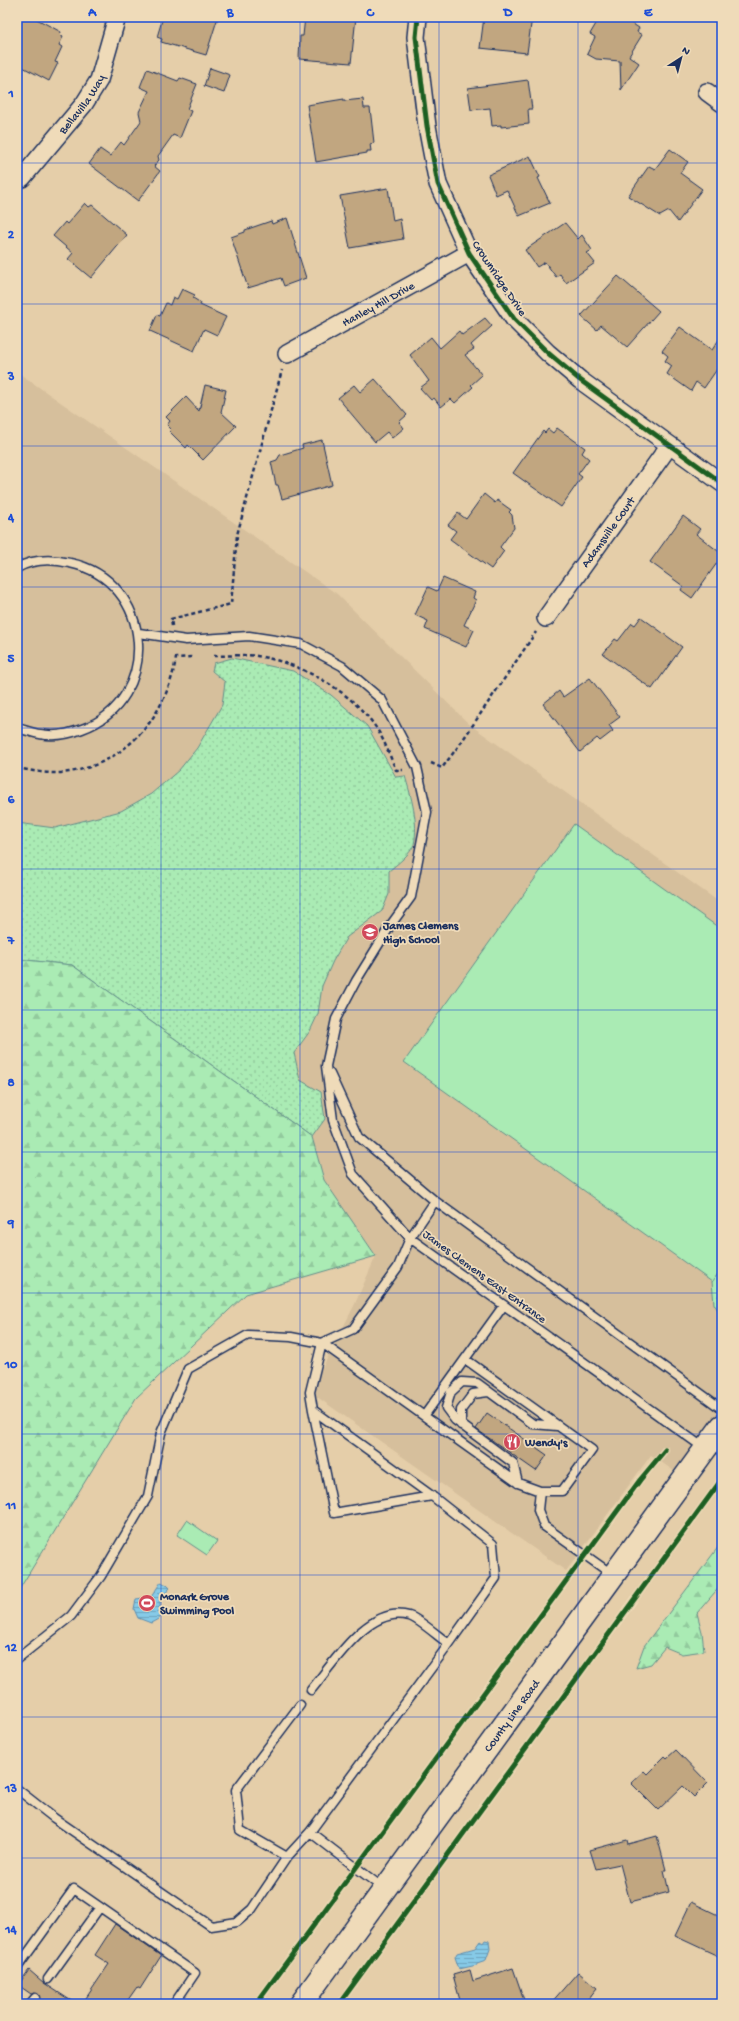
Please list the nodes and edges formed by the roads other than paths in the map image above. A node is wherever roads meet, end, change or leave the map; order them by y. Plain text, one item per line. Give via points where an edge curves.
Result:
1 (117, 17) edge
2 (418, 17) edge
3 (707, 92) dead end
4 (722, 103) edge
5 (22, 178) dead end
6 (469, 253) junction
7 (287, 354) road end
8 (668, 446) junction
9 (722, 483) edge
10 (17, 568) edge
11 (546, 618) road end
12 (139, 633) junction
13 (17, 728) edge
14 (326, 1066) junction
15 (435, 1201) junction
16 (410, 1238) junction
17 (504, 1305) junction
18 (322, 1343) junction
19 (465, 1359) junction
20 (488, 1392) junction
21 (722, 1409) edge
22 (312, 1410) junction
23 (424, 1416) junction
24 (461, 1424) junction
25 (558, 1426) junction
26 (722, 1426) edge
27 (706, 1449) junction
28 (518, 1483) junction
29 (540, 1491) junction
30 (432, 1496) junction
31 (613, 1576) junction
32 (449, 1644) junction
33 (17, 1659) edge
34 (311, 1690) dead end
35 (300, 1705) dead end
36 (17, 1789) edge
37 (310, 1832) junction
38 (287, 1857) junction
39 (385, 1889) junction
40 (100, 1907) junction
41 (17, 1968) edge
42 (48, 1979) dead end
43 (174, 2004) edge
44 (301, 2004) edge

1 - 5 street, Bellavilla Way via 99,80 84,104
2 - 6 street, Crownridge Drive via 416,38 427,126 438,184
3 - 4 street
6 - 7 street, Hanley Hill Drive
6 - 8 street, Crownridge Drive via 514,319 548,353
8 - 9 street, Crownridge Drive
8 - 11 street, Adamsville Court
10 - 12 lane via 24,564 54,560 84,566 109,581 128,605
12 - 13 lane via 139,660 131,686 116,708 94,725 69,734 42,735
12 - 14 lane, James Clemens East Entrance via 186,640 249,636 301,644 342,666 382,700 417,766 427,812 411,897 360,974 336,1019
14 - 15 lane via 359,1137
14 - 16 lane, James Clemens East Entrance via 333,1120 353,1174
15 - 16 lane
15 - 21 lane
16 - 17 lane, James Clemens East Entrance
16 - 18 lane via 398,1267 353,1328
17 - 19 lane
17 - 27 lane, James Clemens East Entrance
18 - 22 lane via 310,1392
18 - 23 lane
18 - 33 lane via 290,1337 248,1336 188,1369 161,1433 148,1496 101,1576 71,1616
19 - 23 lane
19 - 25 lane
20 - 24 lane via 473,1394 461,1410
20 - 24 lane via 477,1383 462,1382 451,1392 446,1408
20 - 25 lane via 532,1424
22 - 30 lane
22 - 30 lane via 334,1513
23 - 28 lane
24 - 28 lane via 513,1463
25 - 29 lane via 592,1450 562,1491
26 - 27 main road, County Line Road
27 - 31 main road, County Line Road
28 - 29 lane
29 - 31 lane via 538,1510 544,1526
30 - 32 lane via 493,1544 496,1578
31 - 39 main road, County Line Road
32 - 34 lane via 409,1616 388,1615 361,1630
32 - 37 lane
35 - 38 lane via 236,1790 240,1830
36 - 38 lane via 54,1818 211,1926 237,1922 252,1909
37 - 38 lane
37 - 39 lane
39 - 44 main road, County Line Road
40 - 41 lane via 74,1889
40 - 42 lane
40 - 43 lane via 195,1973

